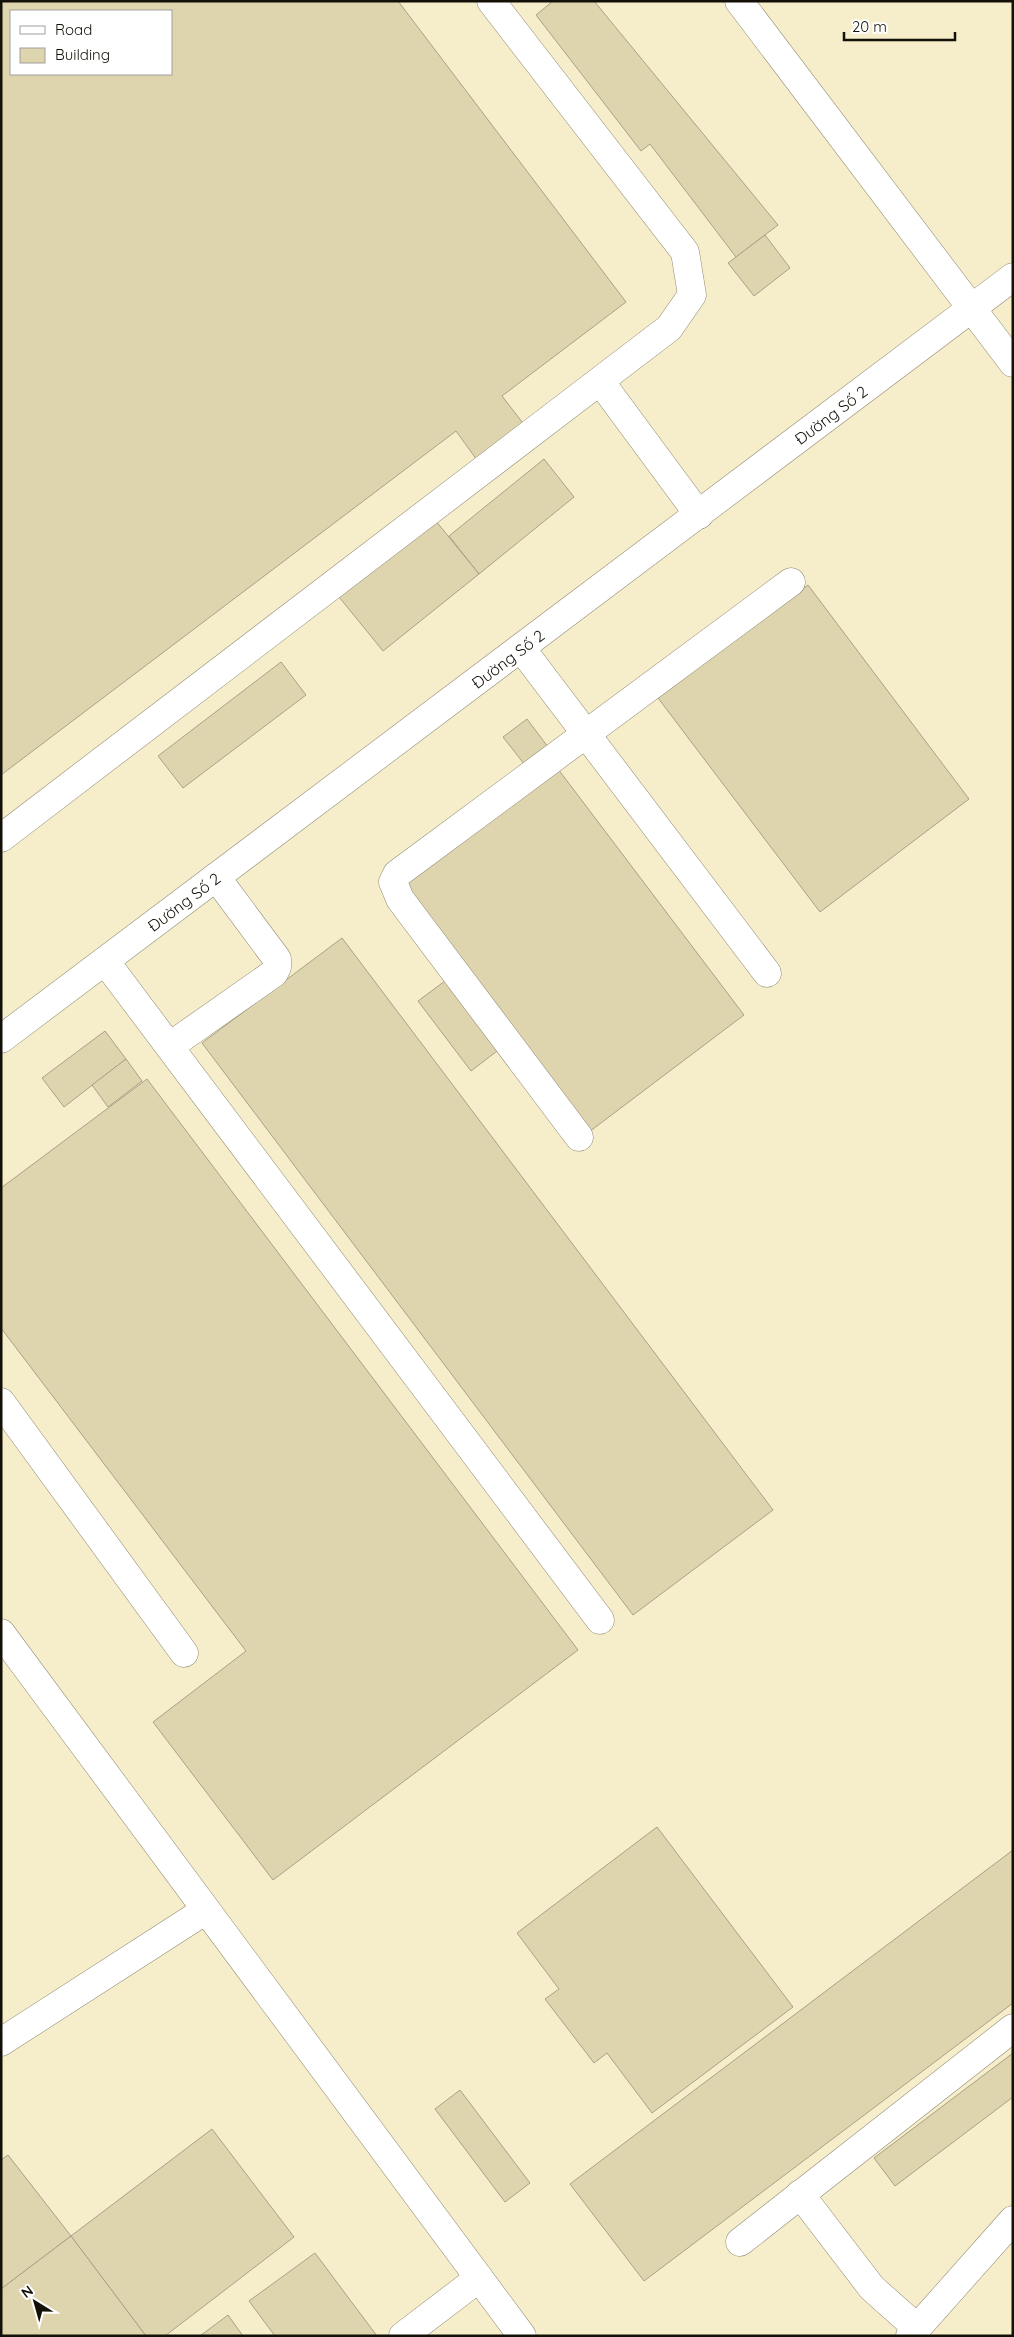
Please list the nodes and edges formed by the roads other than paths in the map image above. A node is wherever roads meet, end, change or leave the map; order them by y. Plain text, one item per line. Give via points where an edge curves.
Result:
1 (491, 1) edge
2 (739, 1) edge
3 (1013, 277) edge
4 (972, 308) junction
5 (1013, 363) edge
6 (600, 381) junction
7 (699, 515) junction
8 (791, 582) dead end
9 (521, 648) junction
10 (586, 734) junction
11 (1, 838) edge
12 (216, 878) junction
13 (105, 961) junction
14 (767, 973) dead end
15 (1, 1039) edge
16 (170, 1046) junction
17 (579, 1138) dead end
18 (1, 1402) edge
19 (600, 1620) dead end
20 (1, 1633) edge
21 (184, 1652) dead end
22 (206, 1910) junction
23 (1013, 2028) edge
24 (1, 2042) edge
25 (800, 2194) junction
26 (1013, 2220) edge
27 (740, 2242) dead end
28 (479, 2278) junction
29 (914, 2332) edge
30 (403, 2336) edge
31 (522, 2336) edge

1 - 6 street via 685,252 692,295 669,328
2 - 4 street
3 - 4 street, Đường Số 2
4 - 5 street
4 - 7 street, Đường Số 2
6 - 7 street
6 - 11 street
7 - 9 street, Đường Số 2
8 - 10 street
9 - 10 street
9 - 12 street, Đường Số 2
10 - 14 street
10 - 17 street via 397,874 393,882 400,899
12 - 13 street, Đường Số 2
12 - 16 street via 277,959 277,967 274,973
13 - 15 street, Đường Số 2
13 - 16 street
16 - 19 street
18 - 21 street
20 - 22 street
22 - 24 street
22 - 28 street
23 - 25 street
25 - 27 street
25 - 29 street via 872,2288
26 - 29 street
28 - 30 street
28 - 31 street

